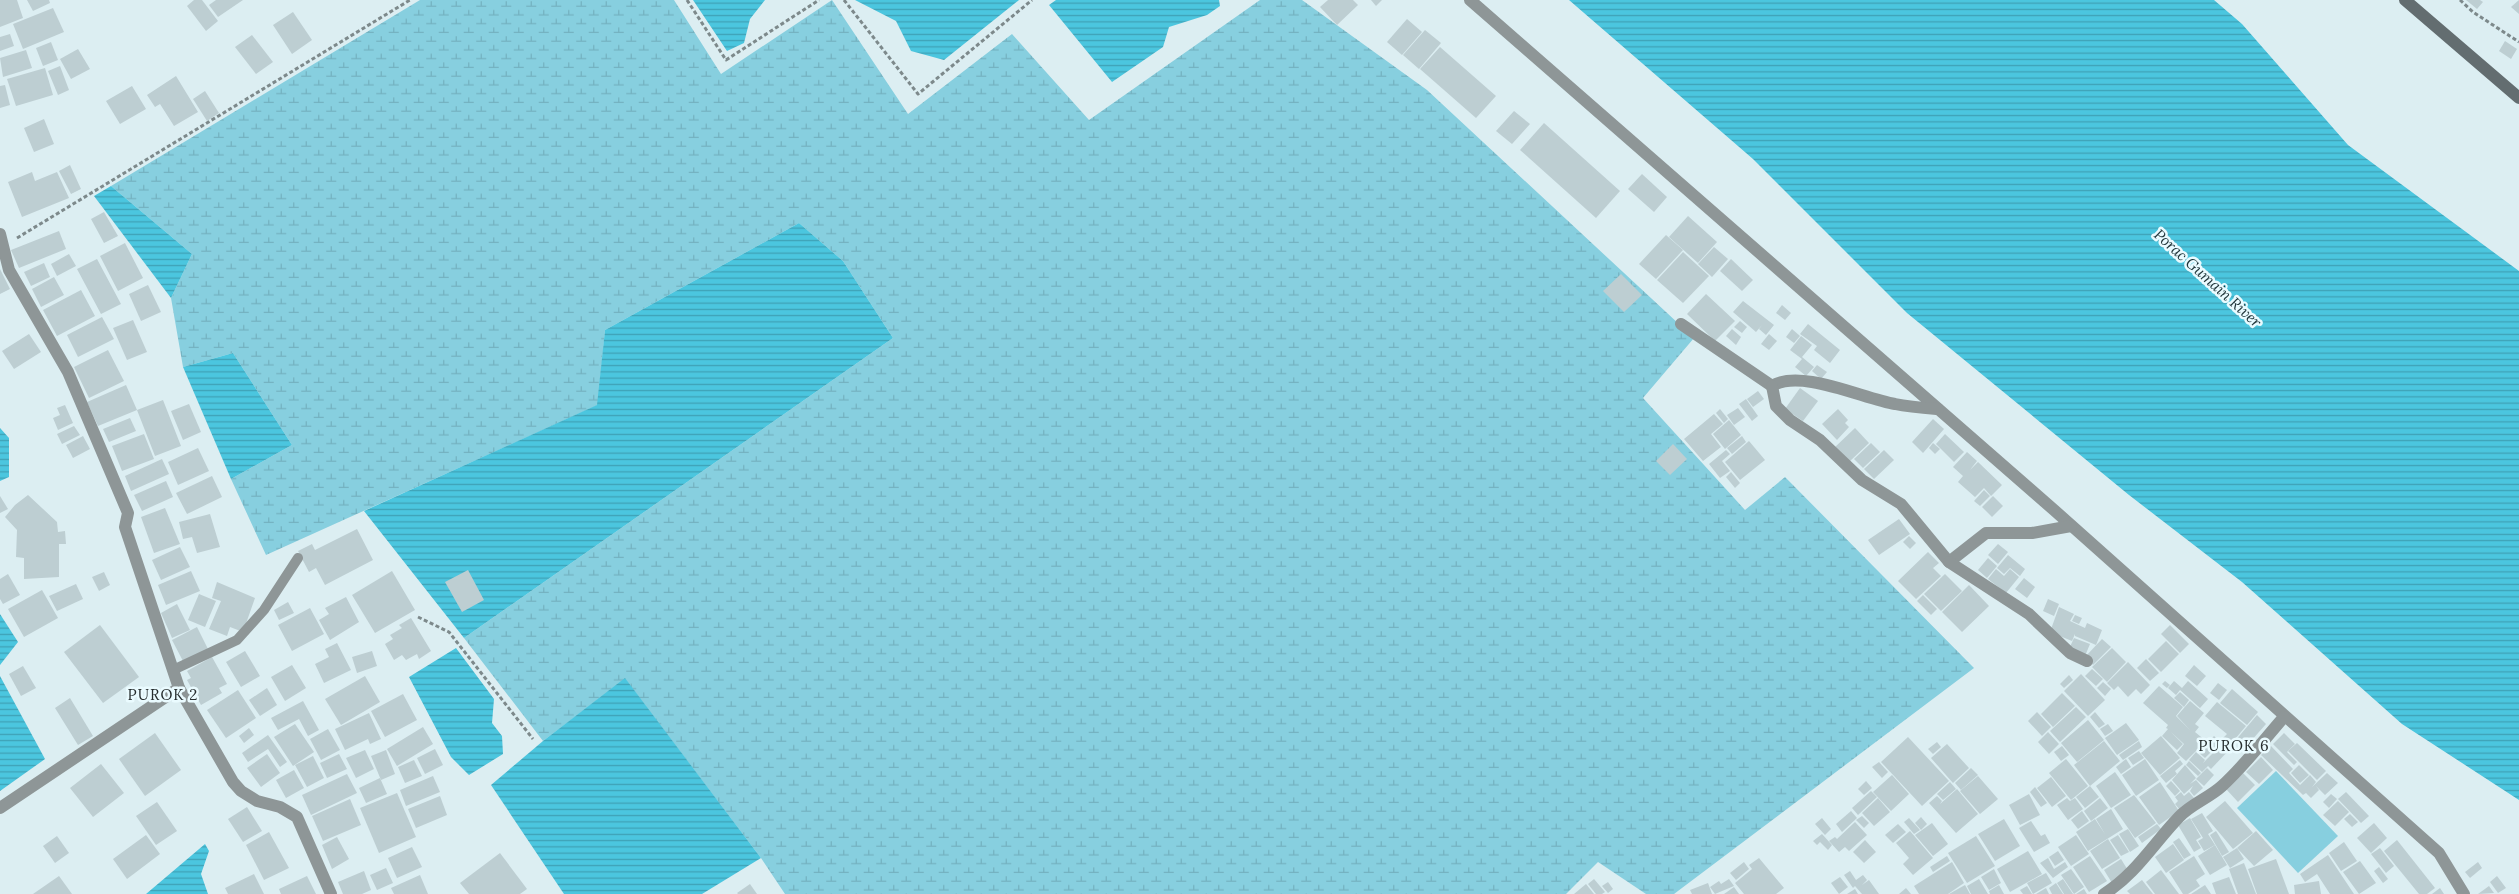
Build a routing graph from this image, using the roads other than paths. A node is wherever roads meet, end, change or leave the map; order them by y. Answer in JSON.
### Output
{"nodes":[{"id":1,"x":1470,"y":0,"type":"edge"},
{"id":2,"x":2405,"y":0,"type":"edge"},
{"id":3,"x":2519,"y":98,"type":"edge"},
{"id":4,"x":2,"y":240,"type":"edge"},
{"id":5,"x":1681,"y":324,"type":"dead end"},
{"id":6,"x":1772,"y":386,"type":"junction"},
{"id":7,"x":1938,"y":409,"type":"junction"},
{"id":8,"x":2071,"y":526,"type":"junction"},
{"id":9,"x":298,"y":558,"type":"dead end"},
{"id":10,"x":1949,"y":562,"type":"junction"},
{"id":11,"x":2087,"y":661,"type":"dead end"},
{"id":12,"x":173,"y":670,"type":"junction"},
{"id":13,"x":179,"y":688,"type":"junction"},
{"id":14,"x":2284,"y":717,"type":"junction"},
{"id":15,"x":0,"y":808,"type":"edge"},
{"id":16,"x":331,"y":894,"type":"edge"},
{"id":17,"x":2104,"y":894,"type":"edge"},
{"id":18,"x":2464,"y":894,"type":"edge"}],
"edges":[{"from":1,"to":7,"type":"street"},
{"from":2,"to":3,"type":"street"},
{"from":4,"to":12,"type":"street"},
{"from":5,"to":6,"type":"street"},
{"from":6,"to":7,"type":"street"},
{"from":6,"to":10,"type":"street"},
{"from":7,"to":8,"type":"street"},
{"from":8,"to":10,"type":"street"},
{"from":8,"to":14,"type":"street"},
{"from":9,"to":12,"type":"lane"},
{"from":10,"to":11,"type":"street"},
{"from":12,"to":13,"type":"street"},
{"from":13,"to":15,"type":"street"},
{"from":13,"to":16,"type":"street"},
{"from":14,"to":17,"type":"street"},
{"from":14,"to":18,"type":"street"}]}
